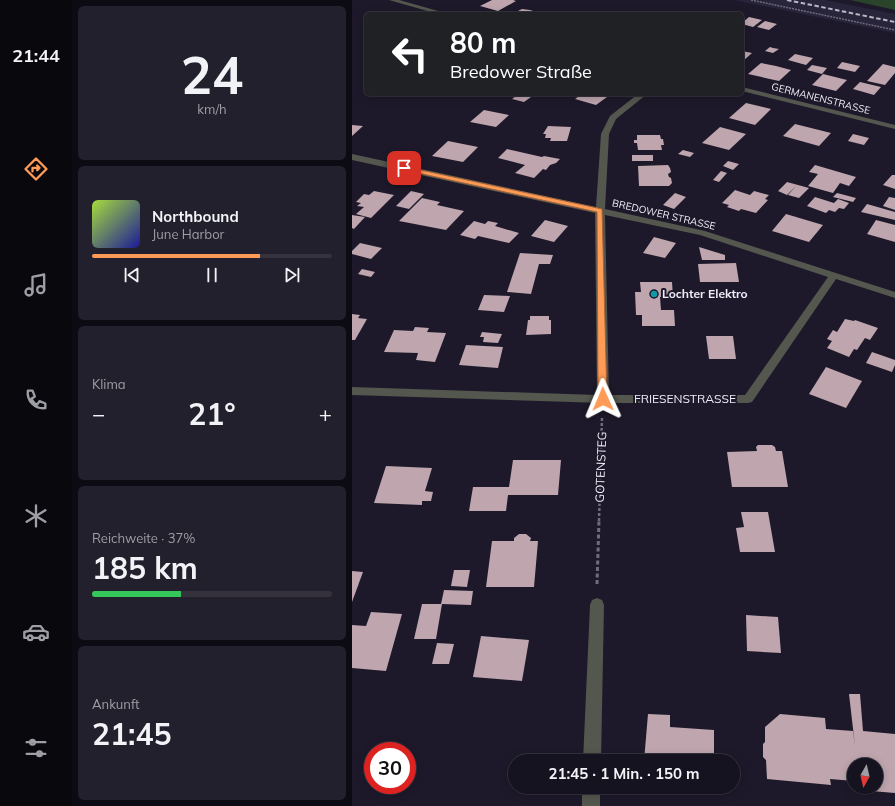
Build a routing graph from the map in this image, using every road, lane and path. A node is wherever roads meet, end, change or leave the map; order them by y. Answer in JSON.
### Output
{"nodes":[{"id":1,"x":392,"y":0,"type":"edge"},
{"id":2,"x":751,"y":0,"type":"edge"},
{"id":3,"x":438,"y":12,"type":"edge"},
{"id":4,"x":895,"y":30,"type":"edge"},
{"id":5,"x":744,"y":89,"type":"edge"},
{"id":6,"x":640,"y":96,"type":"edge"},
{"id":7,"x":895,"y":126,"type":"edge"},
{"id":8,"x":352,"y":158,"type":"edge"},
{"id":9,"x":600,"y":210,"type":"junction"},
{"id":10,"x":834,"y":275,"type":"junction"},
{"id":11,"x":895,"y":295,"type":"edge"},
{"id":12,"x":352,"y":391,"type":"edge"},
{"id":13,"x":603,"y":399,"type":"junction"},
{"id":14,"x":596,"y":605,"type":"joint"},
{"id":15,"x":592,"y":754,"type":"edge"},
{"id":16,"x":591,"y":794,"type":"edge"},
{"id":17,"x":591,"y":806,"type":"edge"}],
"edges":[{"from":1,"to":3,"type":"street"},
{"from":2,"to":4,"type":"path"},
{"from":5,"to":7,"type":"street","name":"GERMANENSTRASSE"},
{"from":6,"to":9,"type":"street"},
{"from":8,"to":9,"type":"street","name":"BREDOWER STRASSE"},
{"from":9,"to":10,"type":"street","name":"BREDOWER STRASSE"},
{"from":9,"to":13,"type":"street"},
{"from":10,"to":11,"type":"street","name":"BREDOWER STRASSE"},
{"from":10,"to":13,"type":"street","name":"FRIESENSTRASSE"},
{"from":12,"to":13,"type":"street","name":"FRIESENSTRASSE"},
{"from":13,"to":14,"type":"path","name":"GOTENSTEG"},
{"from":14,"to":15,"type":"street"},
{"from":16,"to":17,"type":"street"}]}
